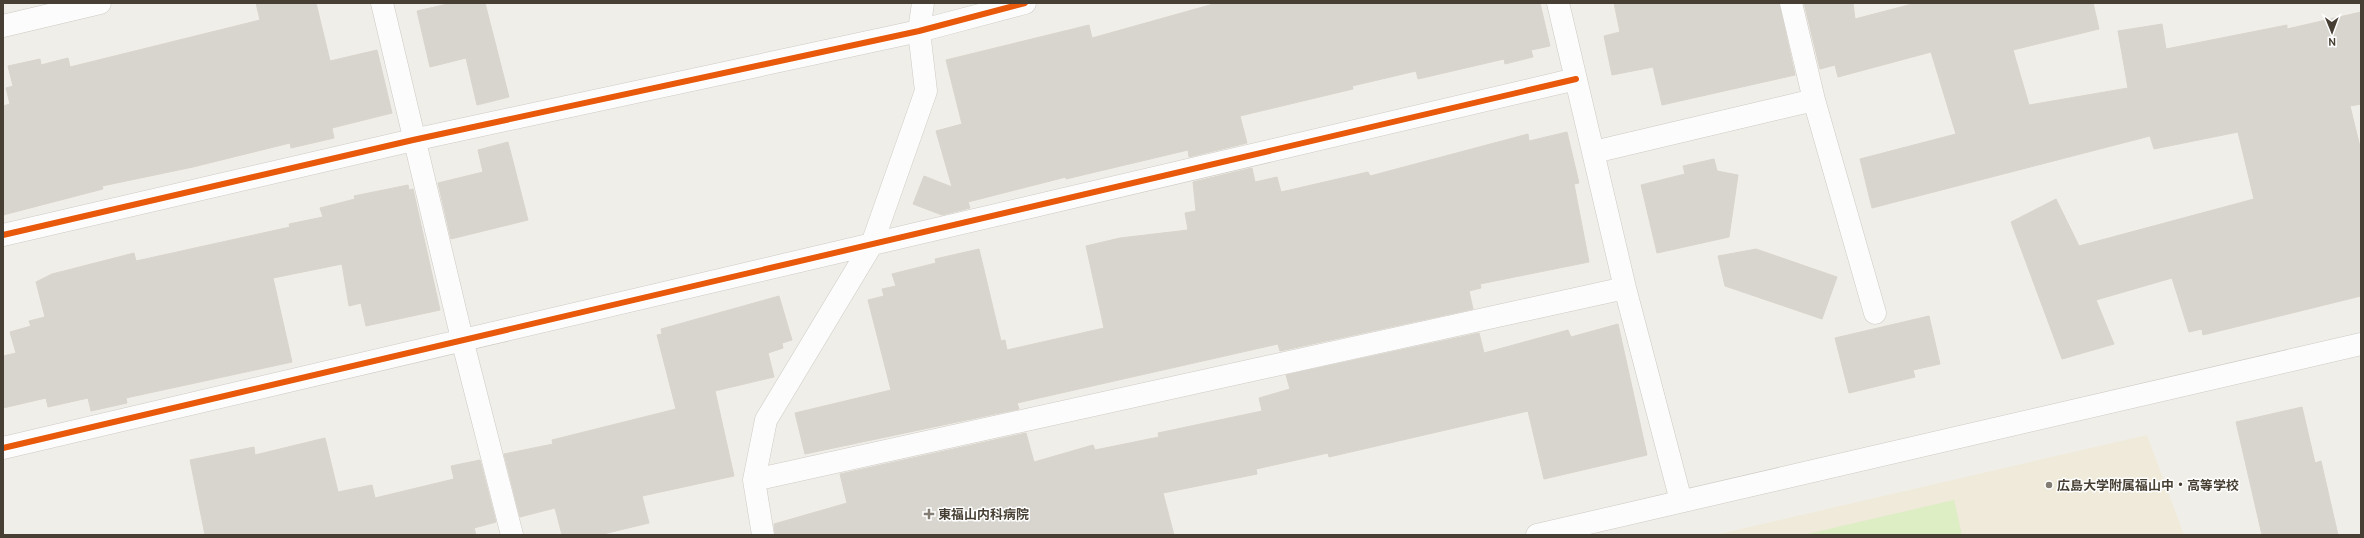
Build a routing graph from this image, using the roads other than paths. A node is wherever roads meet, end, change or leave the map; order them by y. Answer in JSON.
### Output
{"nodes":[{"id":1,"x":100,"y":3,"type":"edge"},
{"id":2,"x":382,"y":3,"type":"edge"},
{"id":3,"x":923,"y":3,"type":"edge"},
{"id":4,"x":1025,"y":3,"type":"edge"},
{"id":5,"x":1558,"y":3,"type":"edge"},
{"id":6,"x":1791,"y":3,"type":"edge"},
{"id":7,"x":3,"y":26,"type":"edge"},
{"id":8,"x":918,"y":31,"type":"junction"},
{"id":9,"x":1576,"y":79,"type":"junction"},
{"id":10,"x":1814,"y":100,"type":"junction"},
{"id":11,"x":413,"y":140,"type":"junction"},
{"id":12,"x":1594,"y":152,"type":"junction"},
{"id":13,"x":3,"y":235,"type":"edge"},
{"id":14,"x":872,"y":244,"type":"junction"},
{"id":15,"x":1625,"y":288,"type":"junction"},
{"id":16,"x":1875,"y":314,"type":"dead end"},
{"id":17,"x":462,"y":339,"type":"junction"},
{"id":18,"x":2361,"y":344,"type":"edge"},
{"id":19,"x":3,"y":448,"type":"edge"},
{"id":20,"x":754,"y":480,"type":"junction"},
{"id":21,"x":1681,"y":501,"type":"junction"},
{"id":22,"x":512,"y":535,"type":"edge"},
{"id":23,"x":763,"y":535,"type":"edge"},
{"id":24,"x":1537,"y":535,"type":"edge"}],
"edges":[{"from":1,"to":7,"type":"street"},
{"from":2,"to":11,"type":"street"},
{"from":3,"to":8,"type":"street"},
{"from":4,"to":8,"type":"street"},
{"from":5,"to":9,"type":"street"},
{"from":6,"to":10,"type":"street"},
{"from":8,"to":11,"type":"street"},
{"from":8,"to":14,"type":"street"},
{"from":9,"to":12,"type":"street"},
{"from":9,"to":14,"type":"street"},
{"from":10,"to":12,"type":"street"},
{"from":10,"to":16,"type":"street"},
{"from":11,"to":13,"type":"street"},
{"from":11,"to":17,"type":"street"},
{"from":12,"to":15,"type":"street"},
{"from":14,"to":17,"type":"street"},
{"from":14,"to":20,"type":"street"},
{"from":15,"to":20,"type":"street"},
{"from":15,"to":21,"type":"street"},
{"from":17,"to":19,"type":"street"},
{"from":17,"to":22,"type":"street"},
{"from":18,"to":21,"type":"street"},
{"from":20,"to":23,"type":"street"},
{"from":21,"to":24,"type":"street"}]}
